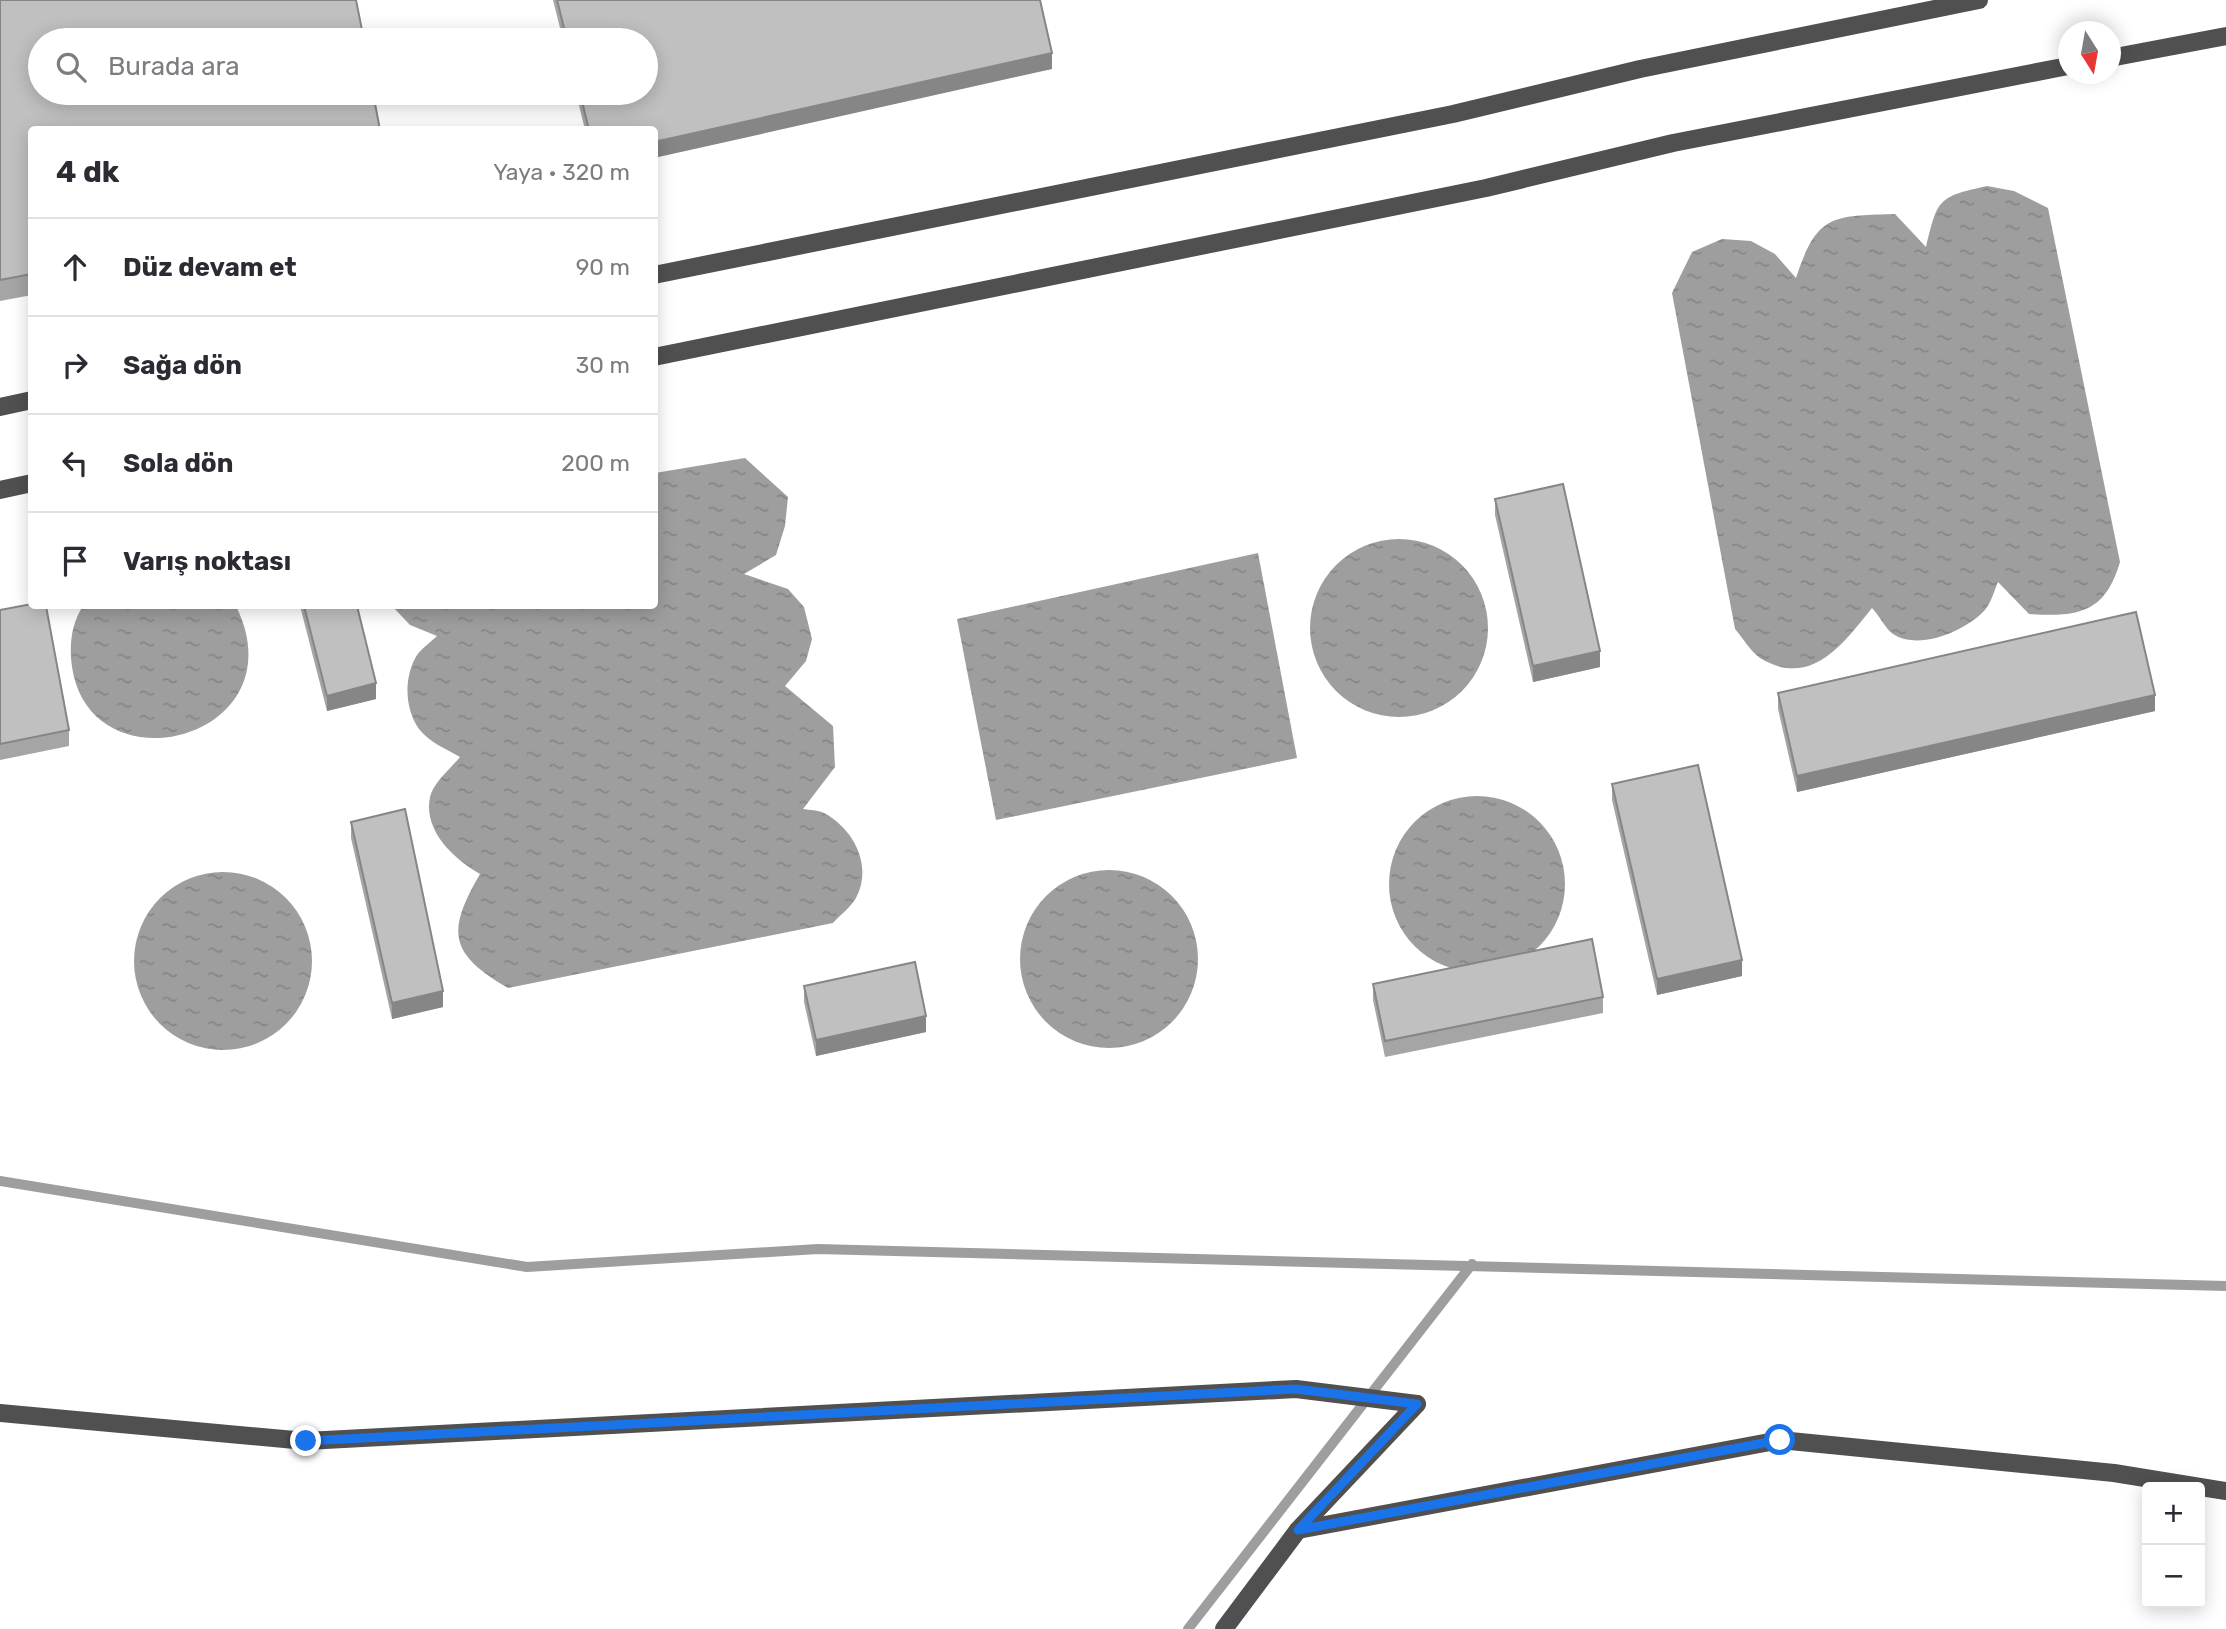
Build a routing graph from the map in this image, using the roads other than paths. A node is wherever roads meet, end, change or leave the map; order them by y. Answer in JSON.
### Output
{"nodes":[{"id":1,"x":1979,"y":0,"type":"edge"},
{"id":2,"x":2226,"y":36,"type":"edge"},
{"id":3,"x":2121,"y":56,"type":"edge"},
{"id":4,"x":2058,"y":68,"type":"edge"},
{"id":5,"x":658,"y":274,"type":"edge"},
{"id":6,"x":658,"y":356,"type":"edge"},
{"id":7,"x":28,"y":401,"type":"edge"},
{"id":8,"x":0,"y":407,"type":"edge"},
{"id":9,"x":28,"y":484,"type":"edge"},
{"id":10,"x":0,"y":490,"type":"edge"},
{"id":11,"x":0,"y":1413,"type":"edge"},
{"id":12,"x":2226,"y":1491,"type":"edge"},
{"id":13,"x":1298,"y":1530,"type":"junction"},
{"id":14,"x":1224,"y":1629,"type":"edge"}],
"edges":[{"from":1,"to":5,"type":"street"},
{"from":2,"to":3,"type":"street"},
{"from":4,"to":6,"type":"street"},
{"from":7,"to":8,"type":"street"},
{"from":9,"to":10,"type":"street"},
{"from":11,"to":13,"type":"street"},
{"from":12,"to":13,"type":"street"},
{"from":13,"to":14,"type":"street"}]}
